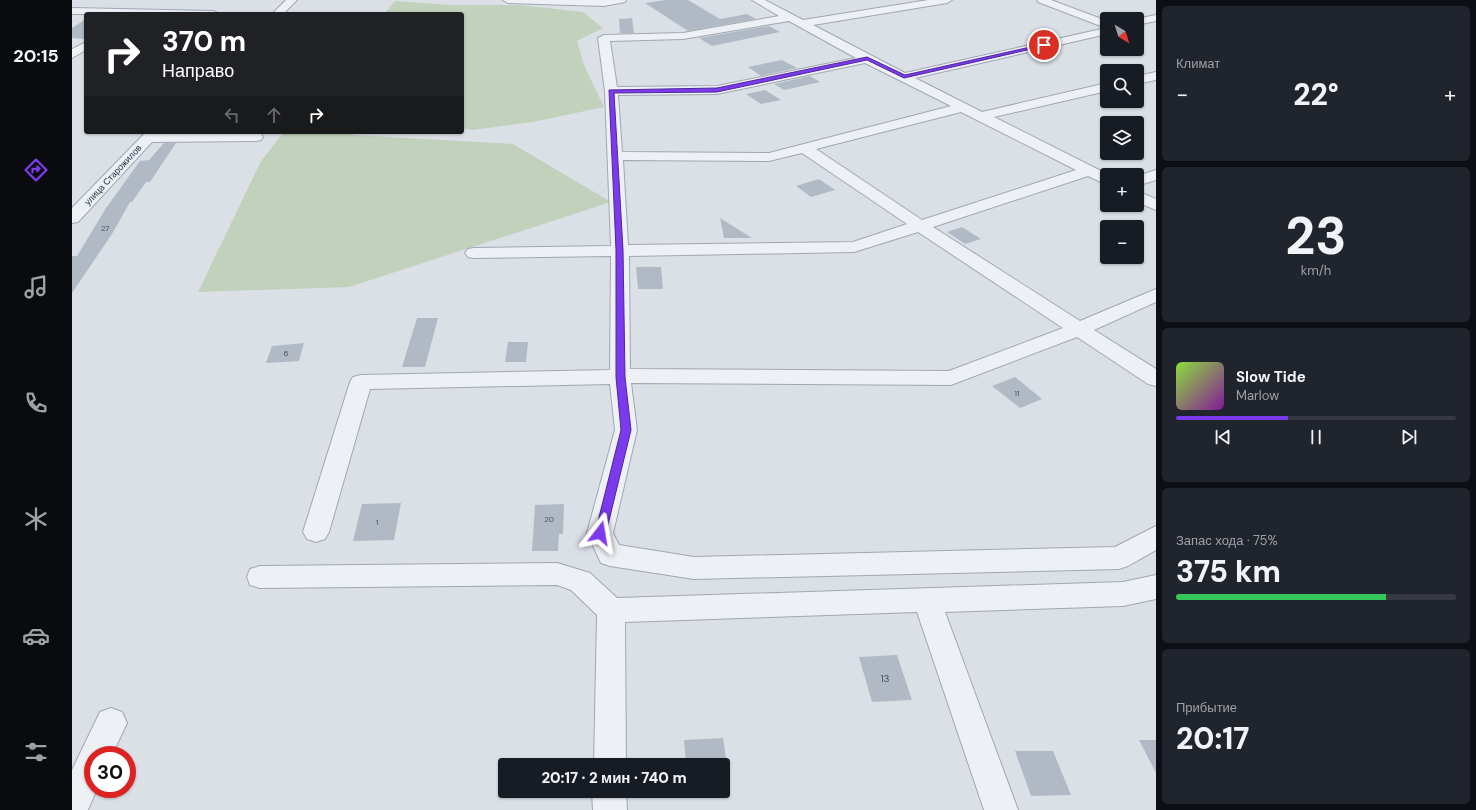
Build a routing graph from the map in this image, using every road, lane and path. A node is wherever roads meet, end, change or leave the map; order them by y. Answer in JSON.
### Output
{"nodes":[{"id":1,"x":156,"y":0,"type":"edge"},
{"id":2,"x":292,"y":0,"type":"edge"},
{"id":3,"x":508,"y":0,"type":"edge"},
{"id":4,"x":621,"y":0,"type":"edge"},
{"id":5,"x":757,"y":0,"type":"edge"},
{"id":6,"x":947,"y":0,"type":"edge"},
{"id":7,"x":1042,"y":0,"type":"edge"},
{"id":8,"x":72,"y":11,"type":"edge"},
{"id":9,"x":104,"y":12,"type":"edge"},
{"id":10,"x":138,"y":12,"type":"edge"},
{"id":11,"x":279,"y":12,"type":"edge"},
{"id":12,"x":789,"y":18,"type":"junction"},
{"id":13,"x":1156,"y":18,"type":"edge"},
{"id":14,"x":1144,"y":21,"type":"edge"},
{"id":15,"x":1100,"y":22,"type":"edge"},
{"id":16,"x":802,"y":24,"type":"junction"},
{"id":17,"x":1100,"y":33,"type":"edge"},
{"id":18,"x":84,"y":46,"type":"edge"},
{"id":19,"x":72,"y":54,"type":"edge"},
{"id":20,"x":867,"y":59,"type":"junction"},
{"id":21,"x":1156,"y":76,"type":"edge"},
{"id":22,"x":904,"y":77,"type":"junction"},
{"id":23,"x":1144,"y":79,"type":"edge"},
{"id":24,"x":1100,"y":89,"type":"edge"},
{"id":25,"x":611,"y":91,"type":"junction"},
{"id":26,"x":964,"y":107,"type":"junction"},
{"id":27,"x":982,"y":116,"type":"junction"},
{"id":28,"x":151,"y":135,"type":"edge"},
{"id":29,"x":256,"y":137,"type":"dead end"},
{"id":30,"x":804,"y":148,"type":"junction"},
{"id":31,"x":616,"y":156,"type":"junction"},
{"id":32,"x":1089,"y":171,"type":"junction"},
{"id":33,"x":1100,"y":176,"type":"edge"},
{"id":34,"x":1156,"y":176,"type":"edge"},
{"id":35,"x":1144,"y":179,"type":"edge"},
{"id":36,"x":1144,"y":199,"type":"edge"},
{"id":37,"x":1156,"y":205,"type":"edge"},
{"id":38,"x":72,"y":218,"type":"edge"},
{"id":39,"x":920,"y":226,"type":"junction"},
{"id":40,"x":620,"y":250,"type":"junction"},
{"id":41,"x":474,"y":253,"type":"dead end"},
{"id":42,"x":1156,"y":295,"type":"edge"},
{"id":43,"x":1079,"y":329,"type":"junction"},
{"id":44,"x":620,"y":377,"type":"junction"},
{"id":45,"x":1156,"y":378,"type":"edge"},
{"id":46,"x":316,"y":532,"type":"dead end"},
{"id":47,"x":1156,"y":537,"type":"edge"},
{"id":48,"x":260,"y":578,"type":"dead end"},
{"id":49,"x":1156,"y":587,"type":"edge"},
{"id":50,"x":927,"y":600,"type":"junction"},
{"id":51,"x":611,"y":610,"type":"junction"},
{"id":52,"x":111,"y":723,"type":"dead end"},
{"id":53,"x":100,"y":746,"type":"edge"},
{"id":54,"x":610,"y":758,"type":"edge"},
{"id":55,"x":84,"y":781,"type":"edge"},
{"id":56,"x":610,"y":798,"type":"edge"},
{"id":57,"x":72,"y":807,"type":"edge"},
{"id":58,"x":610,"y":810,"type":"edge"},
{"id":59,"x":1001,"y":810,"type":"edge"}],
"edges":[{"from":1,"to":10,"type":"street"},
{"from":2,"to":11,"type":"street"},
{"from":3,"to":4,"type":"street"},
{"from":5,"to":12,"type":"street"},
{"from":6,"to":16,"type":"street"},
{"from":7,"to":15,"type":"street"},
{"from":8,"to":9,"type":"street"},
{"from":12,"to":16,"type":"street"},
{"from":12,"to":25,"type":"street"},
{"from":13,"to":14,"type":"street"},
{"from":16,"to":20,"type":"street"},
{"from":17,"to":22,"type":"street"},
{"from":18,"to":19,"type":"street"},
{"from":20,"to":22,"type":"street"},
{"from":20,"to":25,"type":"street"},
{"from":21,"to":23,"type":"street"},
{"from":22,"to":26,"type":"street"},
{"from":24,"to":27,"type":"street"},
{"from":25,"to":31,"type":"street"},
{"from":26,"to":27,"type":"street"},
{"from":26,"to":30,"type":"street"},
{"from":27,"to":32,"type":"street"},
{"from":28,"to":29,"type":"street"},
{"from":28,"to":38,"type":"street","name":"улица Старожилов"},
{"from":30,"to":31,"type":"street"},
{"from":30,"to":39,"type":"street"},
{"from":31,"to":40,"type":"street"},
{"from":32,"to":33,"type":"street"},
{"from":32,"to":39,"type":"street"},
{"from":34,"to":35,"type":"street"},
{"from":36,"to":37,"type":"street"},
{"from":39,"to":40,"type":"street"},
{"from":39,"to":43,"type":"street"},
{"from":40,"to":41,"type":"street"},
{"from":40,"to":44,"type":"street"},
{"from":42,"to":43,"type":"street"},
{"from":43,"to":44,"type":"street"},
{"from":43,"to":45,"type":"street"},
{"from":44,"to":46,"type":"street"},
{"from":44,"to":47,"type":"street"},
{"from":48,"to":51,"type":"street"},
{"from":49,"to":50,"type":"street"},
{"from":50,"to":51,"type":"street"},
{"from":50,"to":59,"type":"street"},
{"from":51,"to":54,"type":"street"},
{"from":52,"to":53,"type":"street"},
{"from":55,"to":57,"type":"street"},
{"from":56,"to":58,"type":"street"}]}
